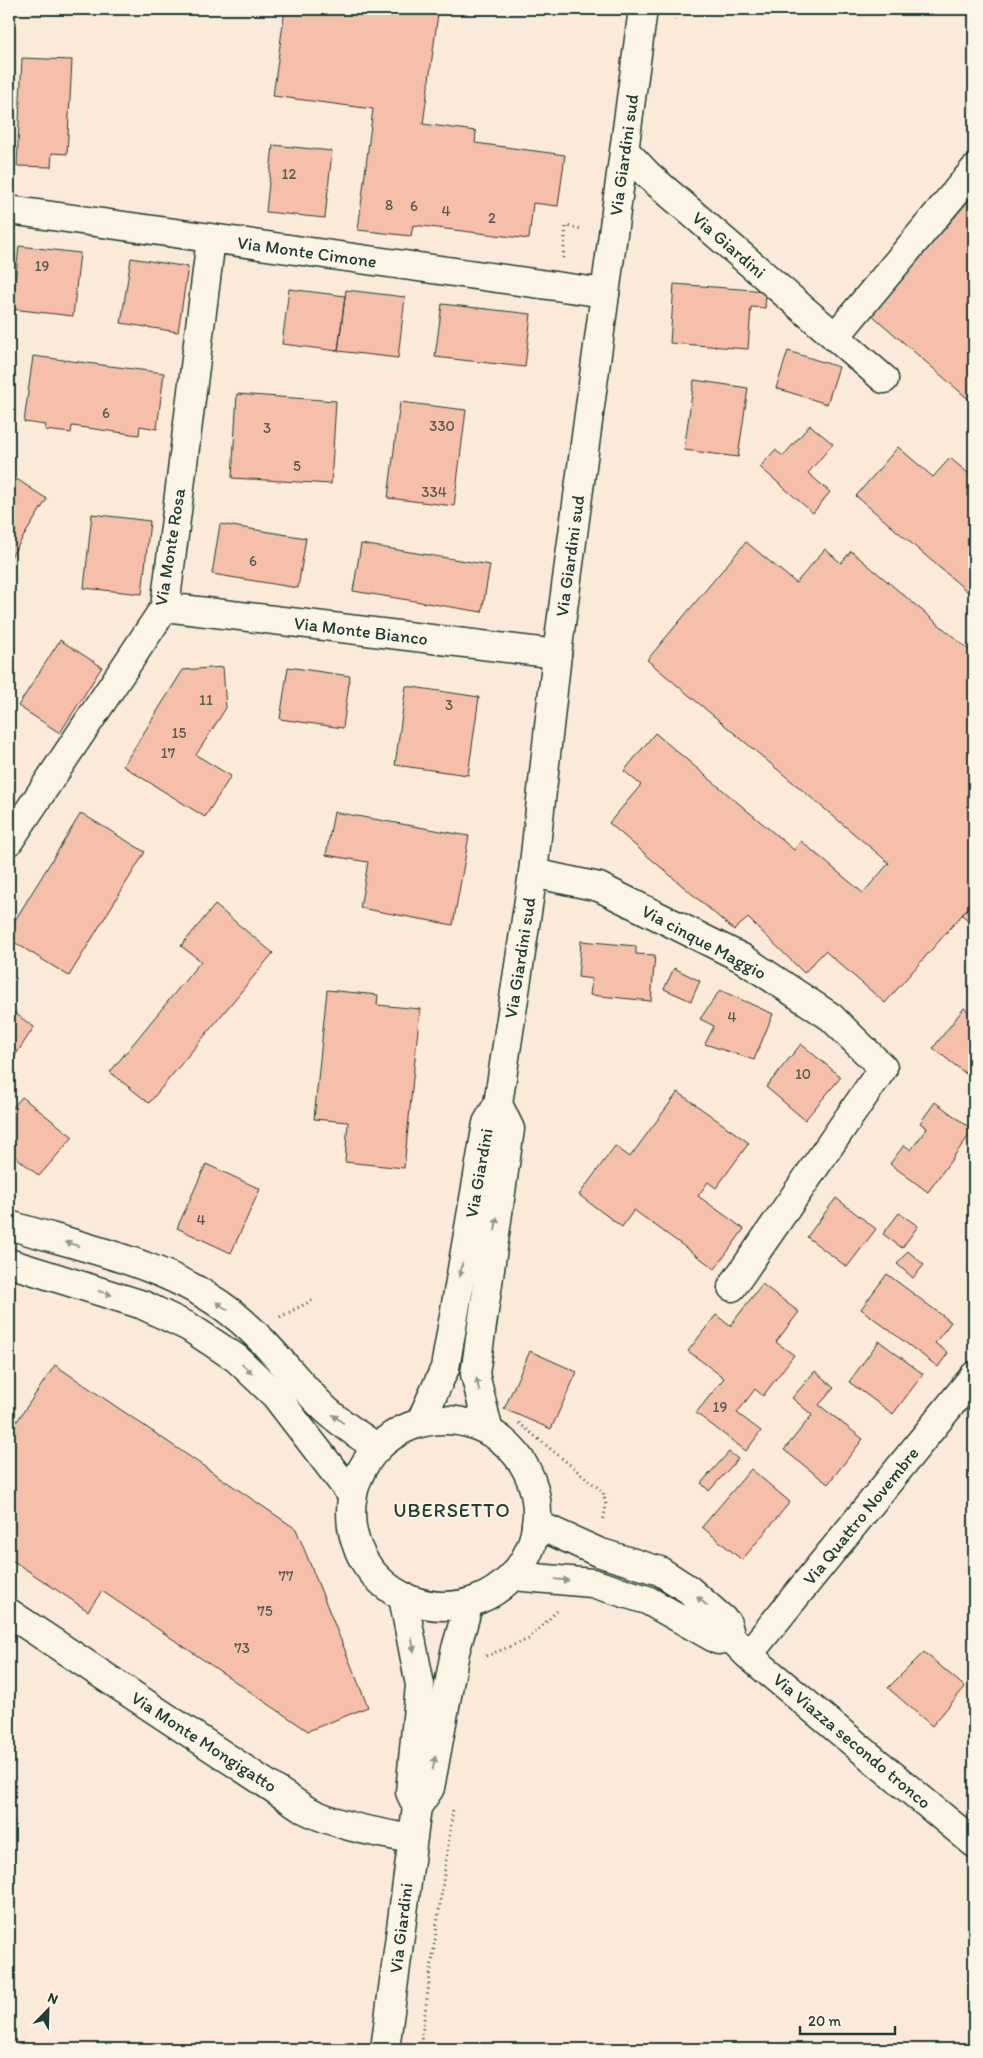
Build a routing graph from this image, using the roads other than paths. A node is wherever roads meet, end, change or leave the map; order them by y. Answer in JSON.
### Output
{"nodes":[{"id":1,"x":643,"y":9,"type":"edge"},
{"id":2,"x":624,"y":151,"type":"junction"},
{"id":3,"x":974,"y":170,"type":"edge"},
{"id":4,"x":9,"y":210,"type":"edge"},
{"id":5,"x":211,"y":239,"type":"junction"},
{"id":6,"x":605,"y":292,"type":"junction"},
{"id":7,"x":835,"y":336,"type":"junction"},
{"id":8,"x":884,"y":379,"type":"dead end"},
{"id":9,"x":165,"y":607,"type":"junction"},
{"id":10,"x":557,"y":654,"type":"junction"},
{"id":11,"x":9,"y":841,"type":"edge"},
{"id":12,"x":534,"y":873,"type":"junction"},
{"id":13,"x":498,"y":1104,"type":"junction"},
{"id":14,"x":9,"y":1225,"type":"edge"},
{"id":15,"x":9,"y":1263,"type":"edge"},
{"id":16,"x":732,"y":1287,"type":"dead end"},
{"id":17,"x":974,"y":1376,"type":"edge"},
{"id":18,"x":420,"y":1423,"type":"junction"},
{"id":19,"x":489,"y":1432,"type":"junction"},
{"id":20,"x":377,"y":1448,"type":"junction"},
{"id":21,"x":352,"y":1495,"type":"junction"},
{"id":22,"x":536,"y":1524,"type":"junction"},
{"id":23,"x":513,"y":1576,"type":"junction"},
{"id":24,"x":403,"y":1597,"type":"junction"},
{"id":25,"x":470,"y":1603,"type":"junction"},
{"id":26,"x":9,"y":1613,"type":"edge"},
{"id":27,"x":739,"y":1646,"type":"junction"},
{"id":28,"x":416,"y":1807,"type":"junction"},
{"id":29,"x":412,"y":1839,"type":"junction"},
{"id":30,"x":974,"y":1843,"type":"edge"},
{"id":31,"x":385,"y":2049,"type":"edge"}],
"edges":[{"from":1,"to":2,"type":"street","name":"Via Giardini sud"},
{"from":2,"to":6,"type":"street","name":"Via Giardini sud"},
{"from":2,"to":7,"type":"street","name":"Via Giardini"},
{"from":3,"to":7,"type":"street"},
{"from":4,"to":5,"type":"street","name":"Via Monte Cimone"},
{"from":5,"to":6,"type":"street","name":"Via Monte Cimone"},
{"from":5,"to":9,"type":"street","name":"Via Monte Rosa"},
{"from":6,"to":10,"type":"street","name":"Via Giardini sud"},
{"from":7,"to":8,"type":"street","name":"Via Giardini"},
{"from":9,"to":10,"type":"street","name":"Via Monte Bianco"},
{"from":9,"to":11,"type":"street","name":"Via Monte Rosa"},
{"from":10,"to":12,"type":"street","name":"Via Giardini sud"},
{"from":12,"to":13,"type":"street","name":"Via Giardini sud"},
{"from":12,"to":16,"type":"street","name":"Via cinque Maggio"},
{"from":13,"to":18,"type":"street","name":"Via Giardini","one_way":true},
{"from":19,"to":13,"type":"street","name":"Via Giardini","one_way":true},
{"from":20,"to":14,"type":"street","one_way":true},
{"from":15,"to":21,"type":"street","one_way":true},
{"from":17,"to":27,"type":"street","name":"Via Quattro Novembre"},
{"from":18,"to":19,"type":"street"},
{"from":18,"to":20,"type":"street"},
{"from":19,"to":22,"type":"street"},
{"from":20,"to":21,"type":"street"},
{"from":21,"to":24,"type":"street"},
{"from":22,"to":23,"type":"street"},
{"from":27,"to":22,"type":"street","name":"Via Viazza secondo tronco","one_way":true},
{"from":23,"to":25,"type":"street"},
{"from":23,"to":27,"type":"street","one_way":true},
{"from":24,"to":25,"type":"street"},
{"from":24,"to":28,"type":"street","name":"Via Giardini","one_way":true},
{"from":28,"to":25,"type":"street","name":"Via Giardini","one_way":true},
{"from":26,"to":29,"type":"street","name":"Via Monte Mongigatto"},
{"from":27,"to":30,"type":"street","name":"Via Viazza secondo tronco"},
{"from":28,"to":29,"type":"street","name":"Via Giardini"},
{"from":29,"to":31,"type":"street","name":"Via Giardini"}]}
